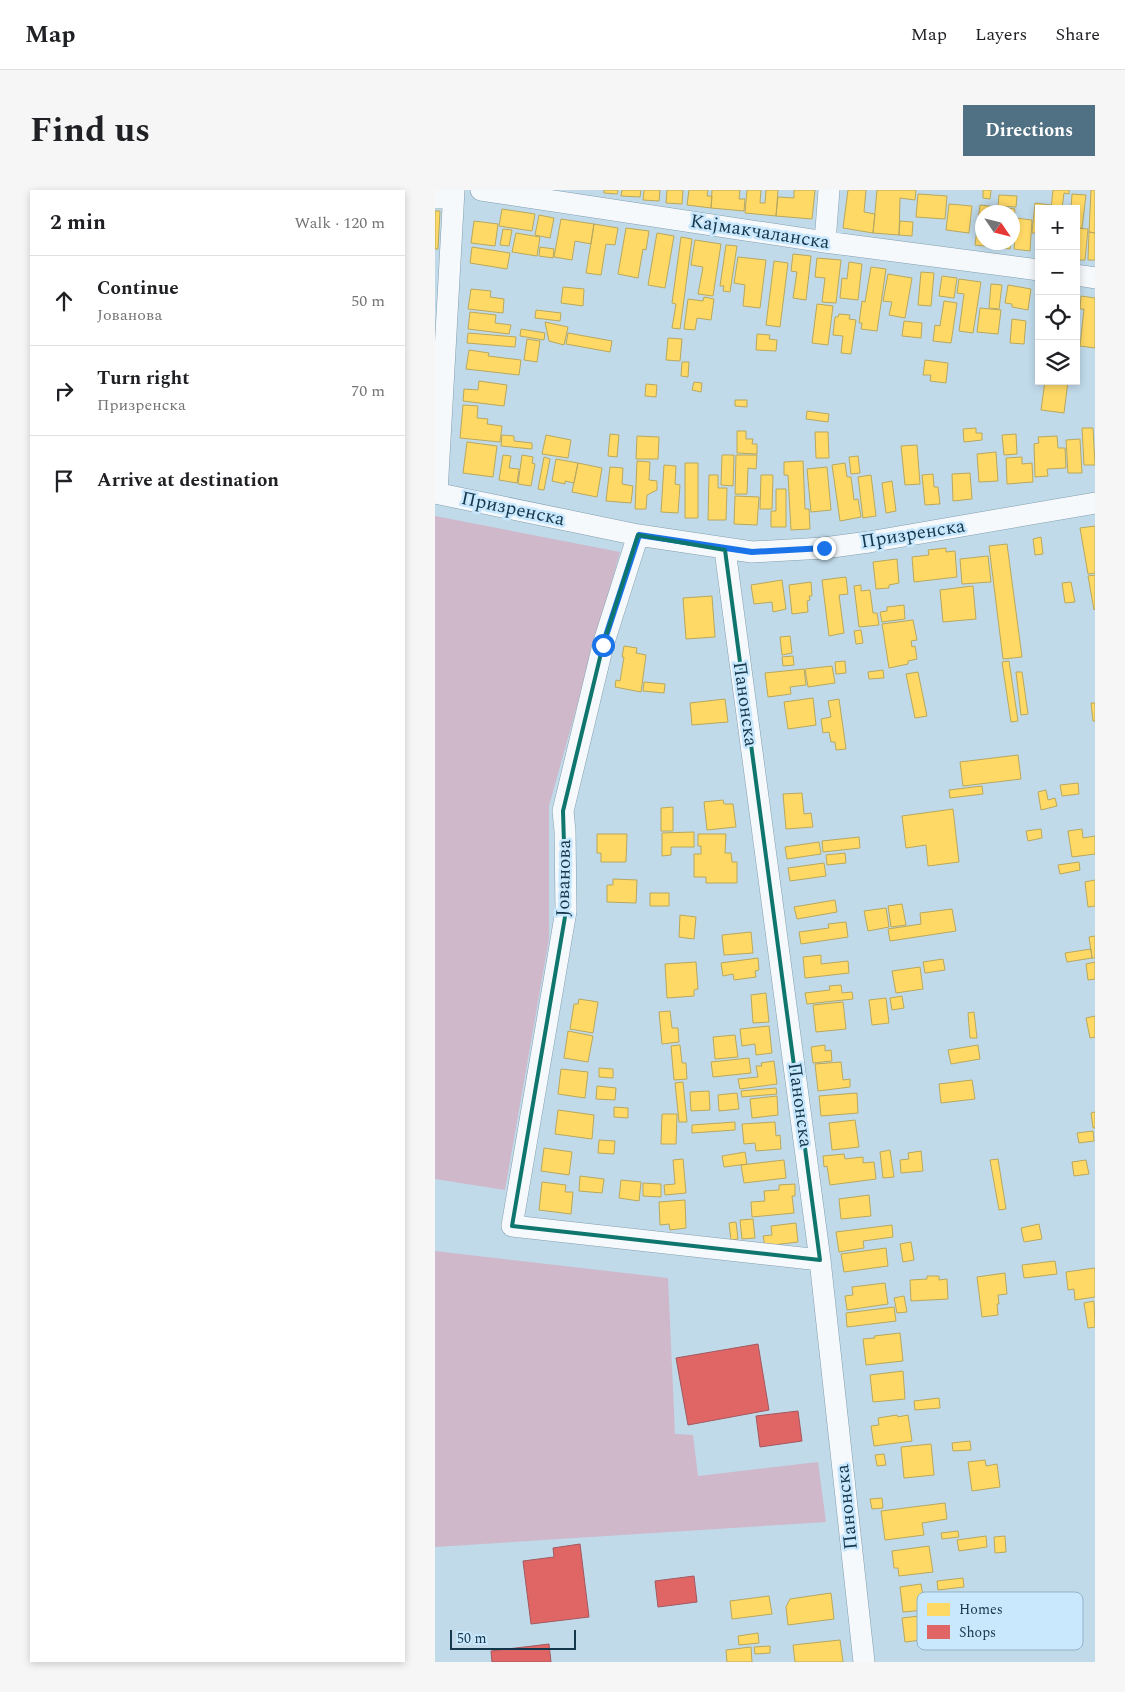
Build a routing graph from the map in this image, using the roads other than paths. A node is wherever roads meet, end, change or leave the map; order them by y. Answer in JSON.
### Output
{"nodes":[{"id":1,"x":481,"y":190,"type":"edge"},
{"id":2,"x":829,"y":190,"type":"edge"},
{"id":3,"x":448,"y":195,"type":"edge"},
{"id":4,"x":825,"y":242,"type":"junction"},
{"id":5,"x":1035,"y":269,"type":"edge"},
{"id":6,"x":1080,"y":276,"type":"edge"},
{"id":7,"x":1095,"y":278,"type":"edge"},
{"id":8,"x":436,"y":493,"type":"edge"},
{"id":9,"x":1095,"y":503,"type":"edge"},
{"id":10,"x":639,"y":535,"type":"junction"},
{"id":11,"x":725,"y":550,"type":"junction"},
{"id":12,"x":820,"y":1260,"type":"junction"},
{"id":13,"x":864,"y":1662,"type":"edge"}],
"edges":[{"from":1,"to":4,"type":"street","name":"Кајмакчаланска"},
{"from":2,"to":4,"type":"street"},
{"from":3,"to":8,"type":"street"},
{"from":4,"to":5,"type":"street","name":"Кајмакчаланска"},
{"from":6,"to":7,"type":"street"},
{"from":8,"to":10,"type":"street","name":"Призренска"},
{"from":9,"to":11,"type":"street","name":"Призренска"},
{"from":10,"to":11,"type":"street","name":"Призренска"},
{"from":10,"to":12,"type":"street","name":"Јованова"},
{"from":11,"to":12,"type":"street","name":"Панонска"},
{"from":12,"to":13,"type":"street","name":"Панонска"}]}
